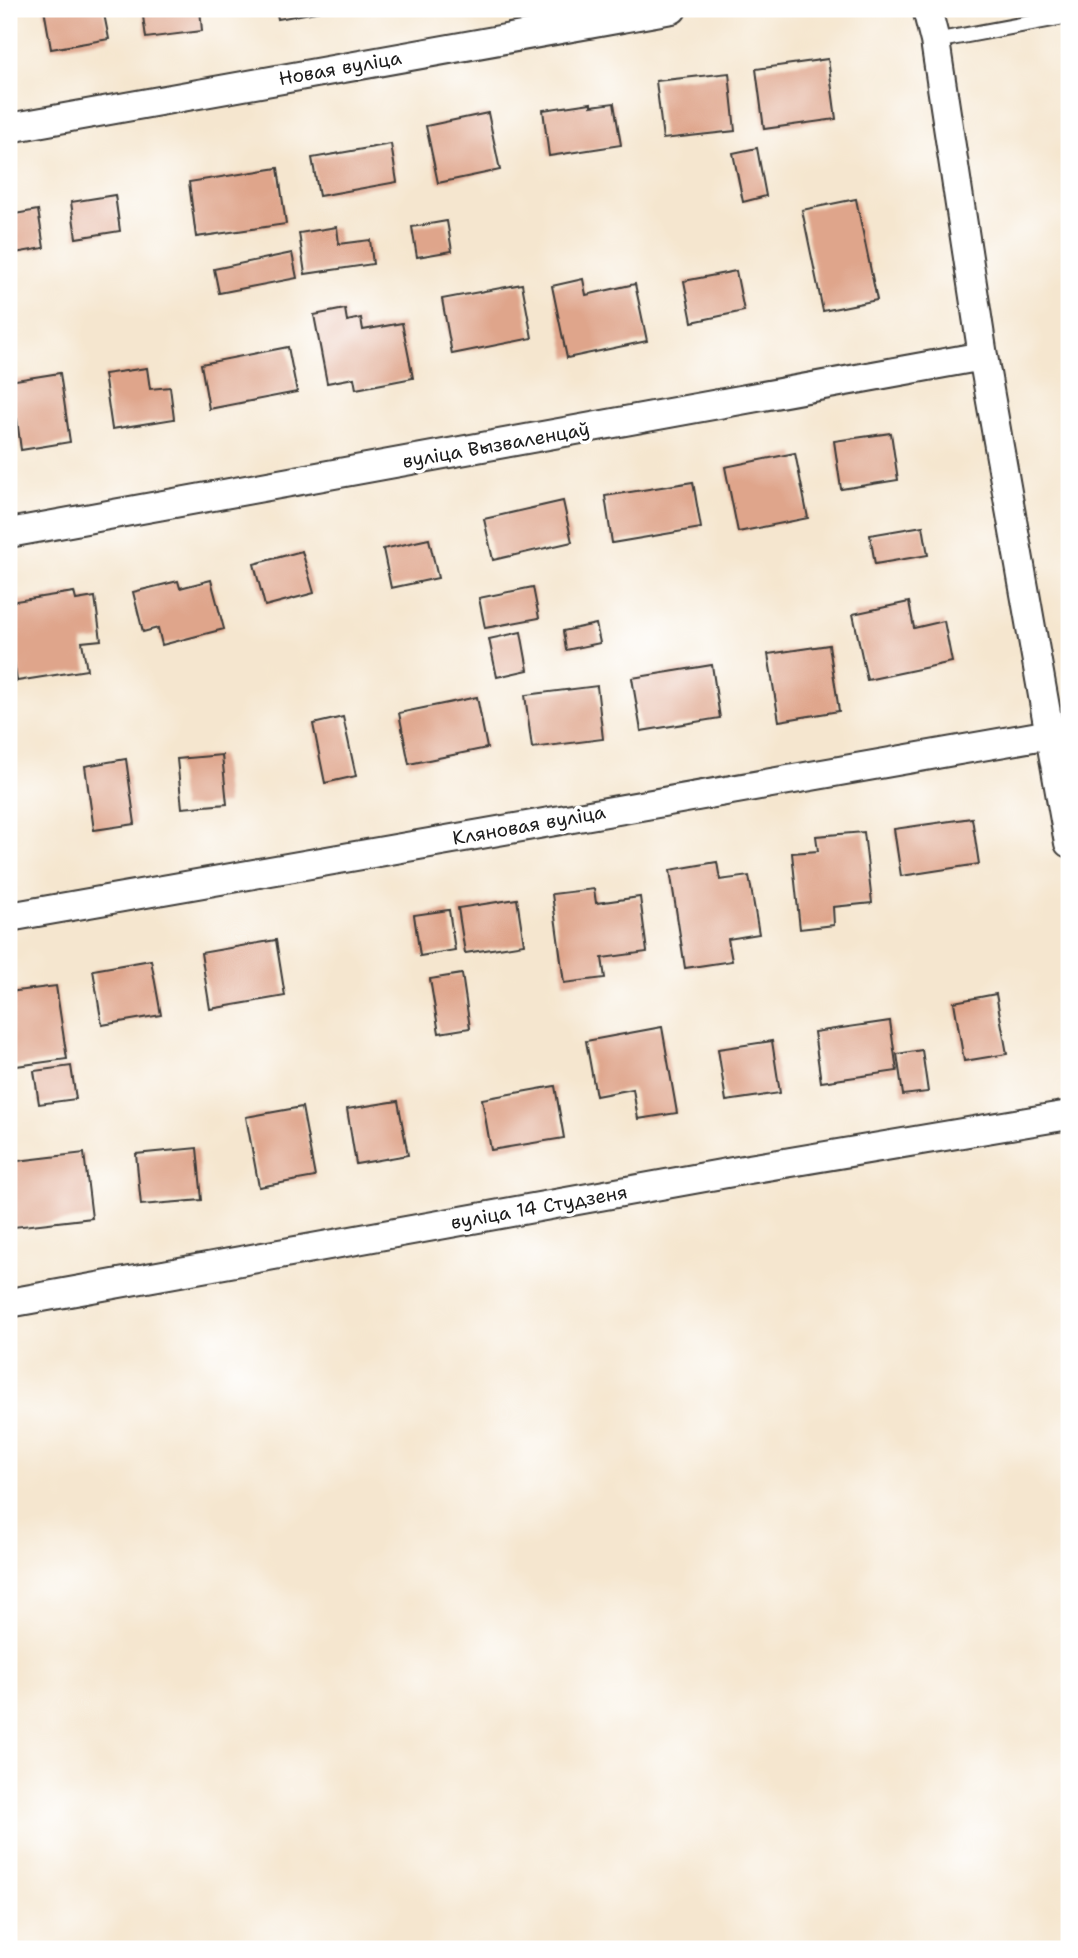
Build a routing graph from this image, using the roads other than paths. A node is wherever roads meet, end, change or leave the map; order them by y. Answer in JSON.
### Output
{"nodes":[{"id":1,"x":672,"y":9,"type":"edge"},
{"id":2,"x":928,"y":9,"type":"edge"},
{"id":3,"x":1069,"y":16,"type":"edge"},
{"id":4,"x":934,"y":40,"type":"junction"},
{"id":5,"x":9,"y":128,"type":"edge"},
{"id":6,"x":983,"y":356,"type":"junction"},
{"id":7,"x":9,"y":533,"type":"edge"},
{"id":8,"x":1050,"y":734,"type":"junction"},
{"id":9,"x":1069,"y":843,"type":"edge"},
{"id":10,"x":9,"y":917,"type":"edge"},
{"id":11,"x":1069,"y":1115,"type":"edge"},
{"id":12,"x":9,"y":1303,"type":"edge"}],
"edges":[{"from":1,"to":5,"type":"street","name":"Новая вуліца"},
{"from":2,"to":4,"type":"street"},
{"from":3,"to":4,"type":"lane"},
{"from":4,"to":6,"type":"street"},
{"from":6,"to":7,"type":"street","name":"вуліца Вызваленцаў"},
{"from":6,"to":8,"type":"street"},
{"from":8,"to":9,"type":"street"},
{"from":8,"to":10,"type":"street","name":"Кляновая вуліца"},
{"from":11,"to":12,"type":"street","name":"вуліца 14 Студзеня"}]}
